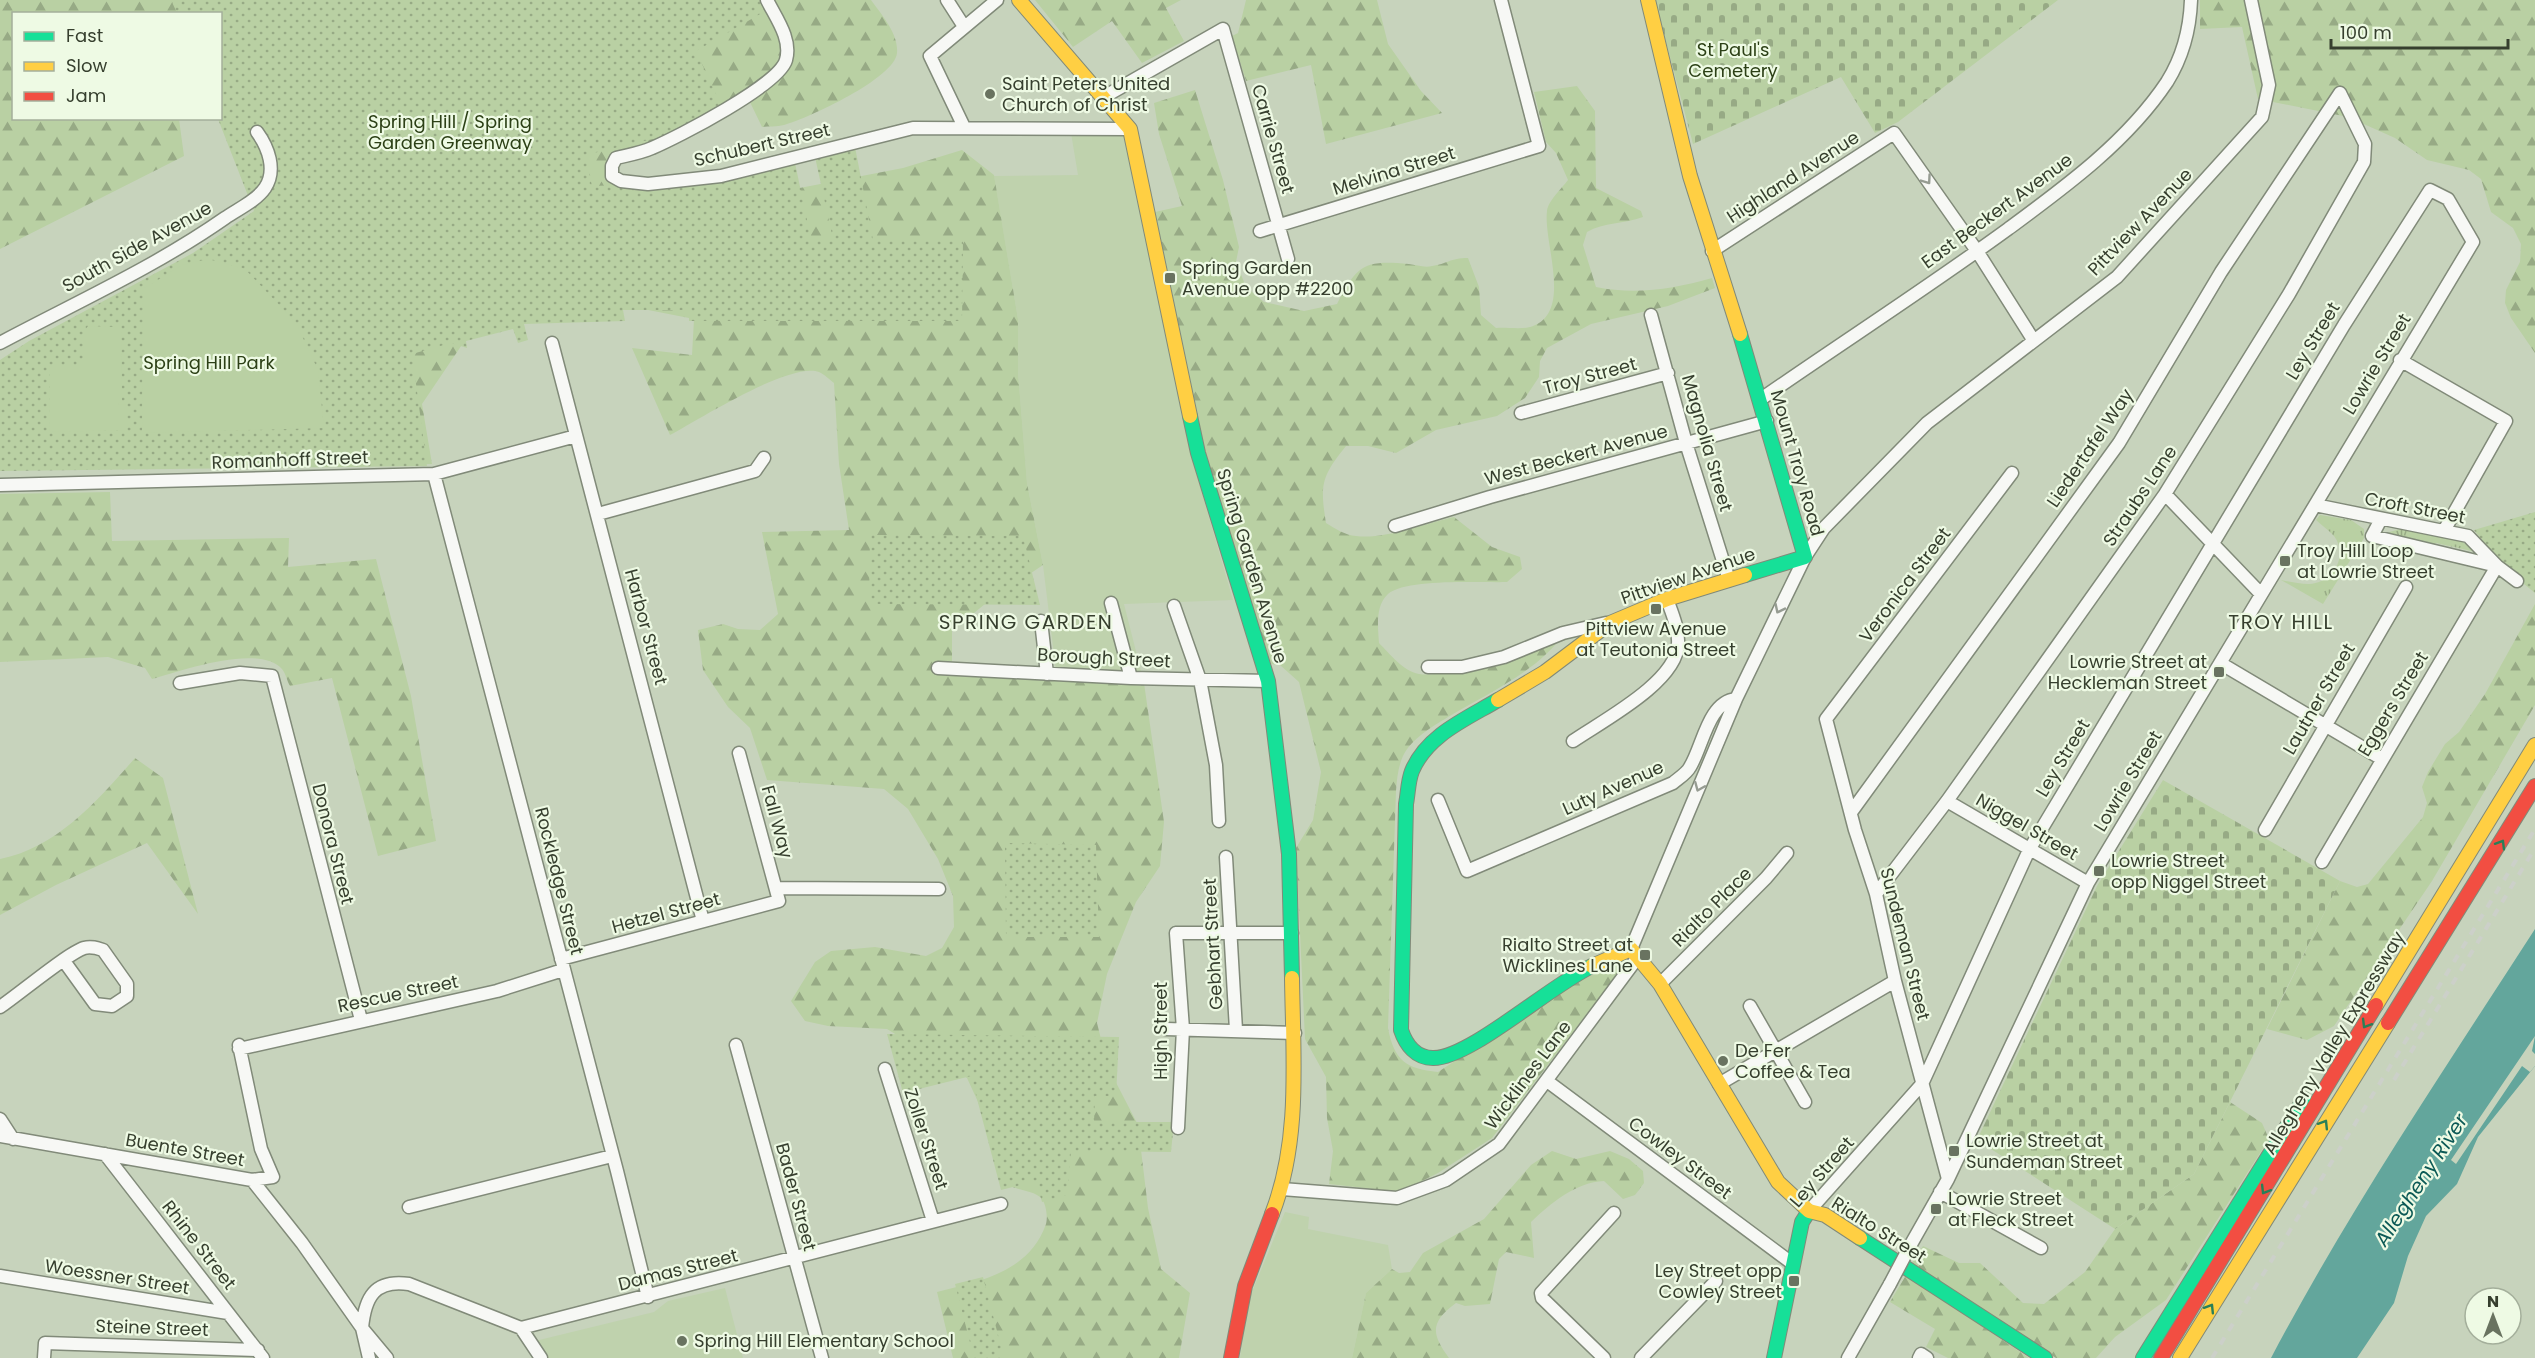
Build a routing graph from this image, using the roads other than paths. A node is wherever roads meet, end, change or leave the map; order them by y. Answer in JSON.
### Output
{"nodes":[{"id":1,"x":767,"y":0,"type":"edge"},
{"id":2,"x":947,"y":0,"type":"edge"},
{"id":3,"x":997,"y":0,"type":"edge"},
{"id":4,"x":1019,"y":0,"type":"edge"},
{"id":5,"x":1501,"y":0,"type":"edge"},
{"id":6,"x":1648,"y":0,"type":"edge"},
{"id":7,"x":2191,"y":0,"type":"edge"},
{"id":8,"x":2251,"y":0,"type":"edge"},
{"id":9,"x":963,"y":25,"type":"junction"},
{"id":10,"x":2340,"y":93,"type":"joint"},
{"id":11,"x":1102,"y":98,"type":"junction"},
{"id":12,"x":964,"y":127,"type":"junction"},
{"id":13,"x":1130,"y":129,"type":"junction"},
{"id":14,"x":257,"y":132,"type":"dead end"},
{"id":15,"x":2430,"y":190,"type":"joint"},
{"id":16,"x":1278,"y":224,"type":"junction"},
{"id":17,"x":1260,"y":231,"type":"dead end"},
{"id":18,"x":1712,"y":251,"type":"junction"},
{"id":19,"x":1977,"y":251,"type":"junction"},
{"id":20,"x":1288,"y":259,"type":"dead end"},
{"id":21,"x":1651,"y":315,"type":"dead end"},
{"id":22,"x":2034,"y":341,"type":"junction"},
{"id":23,"x":0,"y":343,"type":"edge"},
{"id":24,"x":552,"y":343,"type":"dead end"},
{"id":25,"x":2400,"y":360,"type":"junction"},
{"id":26,"x":1668,"y":373,"type":"junction"},
{"id":27,"x":1761,"y":399,"type":"junction"},
{"id":28,"x":1521,"y":413,"type":"dead end"},
{"id":29,"x":1767,"y":421,"type":"junction"},
{"id":30,"x":576,"y":436,"type":"junction"},
{"id":31,"x":1686,"y":443,"type":"junction"},
{"id":32,"x":764,"y":458,"type":"dead end"},
{"id":33,"x":2012,"y":473,"type":"dead end"},
{"id":34,"x":434,"y":474,"type":"junction"},
{"id":35,"x":0,"y":486,"type":"edge"},
{"id":36,"x":2164,"y":494,"type":"junction"},
{"id":37,"x":2315,"y":505,"type":"junction"},
{"id":38,"x":598,"y":514,"type":"junction"},
{"id":39,"x":2381,"y":519,"type":"junction"},
{"id":40,"x":1395,"y":526,"type":"dead end"},
{"id":41,"x":2445,"y":529,"type":"junction"},
{"id":42,"x":2212,"y":545,"type":"junction"},
{"id":43,"x":1805,"y":557,"type":"junction"},
{"id":44,"x":2497,"y":566,"type":"junction"},
{"id":45,"x":1729,"y":580,"type":"junction"},
{"id":46,"x":2517,"y":581,"type":"dead end"},
{"id":47,"x":2406,"y":587,"type":"dead end"},
{"id":48,"x":2261,"y":594,"type":"junction"},
{"id":49,"x":1667,"y":599,"type":"junction"},
{"id":50,"x":1111,"y":603,"type":"dead end"},
{"id":51,"x":1174,"y":606,"type":"dead end"},
{"id":52,"x":1041,"y":621,"type":"dead end"},
{"id":53,"x":1610,"y":623,"type":"junction"},
{"id":54,"x":2220,"y":663,"type":"junction"},
{"id":55,"x":1428,"y":667,"type":"dead end"},
{"id":56,"x":938,"y":668,"type":"dead end"},
{"id":57,"x":1047,"y":674,"type":"junction"},
{"id":58,"x":1131,"y":678,"type":"junction"},
{"id":59,"x":1200,"y":680,"type":"junction"},
{"id":60,"x":1268,"y":681,"type":"junction"},
{"id":61,"x":180,"y":683,"type":"dead end"},
{"id":62,"x":1736,"y":699,"type":"junction"},
{"id":63,"x":1826,"y":719,"type":"joint"},
{"id":64,"x":2324,"y":726,"type":"junction"},
{"id":65,"x":1573,"y":741,"type":"dead end"},
{"id":66,"x":2535,"y":744,"type":"edge"},
{"id":67,"x":739,"y":753,"type":"dead end"},
{"id":68,"x":2382,"y":759,"type":"junction"},
{"id":69,"x":2535,"y":786,"type":"edge"},
{"id":70,"x":1438,"y":800,"type":"dead end"},
{"id":71,"x":1947,"y":801,"type":"junction"},
{"id":72,"x":1852,"y":811,"type":"junction"},
{"id":73,"x":2496,"y":812,"type":"junction"},
{"id":74,"x":1219,"y":821,"type":"dead end"},
{"id":75,"x":2265,"y":830,"type":"dead end"},
{"id":76,"x":2029,"y":850,"type":"junction"},
{"id":77,"x":1787,"y":853,"type":"dead end"},
{"id":78,"x":1226,"y":856,"type":"dead end"},
{"id":79,"x":2322,"y":862,"type":"dead end"},
{"id":80,"x":2088,"y":883,"type":"junction"},
{"id":81,"x":776,"y":888,"type":"junction"},
{"id":82,"x":939,"y":889,"type":"dead end"},
{"id":83,"x":1876,"y":894,"type":"junction"},
{"id":84,"x":2470,"y":894,"type":"junction"},
{"id":85,"x":779,"y":901,"type":"joint"},
{"id":86,"x":703,"y":921,"type":"junction"},
{"id":87,"x":1229,"y":933,"type":"junction"},
{"id":88,"x":1292,"y":933,"type":"junction"},
{"id":89,"x":1634,"y":953,"type":"junction"},
{"id":90,"x":64,"y":961,"type":"junction"},
{"id":91,"x":562,"y":964,"type":"junction"},
{"id":92,"x":1895,"y":981,"type":"junction"},
{"id":93,"x":1660,"y":984,"type":"junction"},
{"id":94,"x":1750,"y":1006,"type":"dead end"},
{"id":95,"x":0,"y":1007,"type":"edge"},
{"id":96,"x":361,"y":1020,"type":"junction"},
{"id":97,"x":1166,"y":1029,"type":"dead end"},
{"id":98,"x":1183,"y":1029,"type":"junction"},
{"id":99,"x":1236,"y":1030,"type":"junction"},
{"id":100,"x":1295,"y":1033,"type":"junction"},
{"id":101,"x":736,"y":1045,"type":"dead end"},
{"id":102,"x":1777,"y":1052,"type":"junction"},
{"id":103,"x":885,"y":1069,"type":"dead end"},
{"id":104,"x":1547,"y":1081,"type":"junction"},
{"id":105,"x":1719,"y":1083,"type":"junction"},
{"id":106,"x":1922,"y":1084,"type":"junction"},
{"id":107,"x":1805,"y":1102,"type":"dead end"},
{"id":108,"x":0,"y":1119,"type":"edge"},
{"id":109,"x":1178,"y":1128,"type":"dead end"},
{"id":110,"x":0,"y":1136,"type":"edge"},
{"id":111,"x":13,"y":1139,"type":"junction"},
{"id":112,"x":105,"y":1154,"type":"junction"},
{"id":113,"x":612,"y":1156,"type":"junction"},
{"id":114,"x":1948,"y":1179,"type":"junction"},
{"id":115,"x":252,"y":1180,"type":"junction"},
{"id":116,"x":1282,"y":1189,"type":"junction"},
{"id":117,"x":1940,"y":1192,"type":"junction"},
{"id":118,"x":1001,"y":1203,"type":"dead end"},
{"id":119,"x":410,"y":1208,"type":"dead end"},
{"id":120,"x":1809,"y":1211,"type":"junction"},
{"id":121,"x":1614,"y":1213,"type":"dead end"},
{"id":122,"x":933,"y":1221,"type":"junction"},
{"id":123,"x":2040,"y":1248,"type":"dead end"},
{"id":124,"x":795,"y":1259,"type":"junction"},
{"id":125,"x":1793,"y":1264,"type":"junction"},
{"id":126,"x":0,"y":1276,"type":"edge"},
{"id":127,"x":1716,"y":1281,"type":"dead end"},
{"id":128,"x":648,"y":1297,"type":"junction"},
{"id":129,"x":228,"y":1313,"type":"junction"},
{"id":130,"x":362,"y":1328,"type":"junction"},
{"id":131,"x":521,"y":1328,"type":"junction"},
{"id":132,"x":261,"y":1354,"type":"edge"},
{"id":133,"x":44,"y":1358,"type":"edge"},
{"id":134,"x":369,"y":1358,"type":"edge"},
{"id":135,"x":387,"y":1358,"type":"edge"},
{"id":136,"x":541,"y":1358,"type":"edge"},
{"id":137,"x":822,"y":1358,"type":"edge"},
{"id":138,"x":1231,"y":1358,"type":"edge"},
{"id":139,"x":1604,"y":1358,"type":"edge"},
{"id":140,"x":1641,"y":1358,"type":"edge"},
{"id":141,"x":1774,"y":1358,"type":"edge"},
{"id":142,"x":1848,"y":1358,"type":"edge"},
{"id":143,"x":1918,"y":1358,"type":"edge"},
{"id":144,"x":1928,"y":1358,"type":"edge"},
{"id":145,"x":2045,"y":1358,"type":"edge"},
{"id":146,"x":2143,"y":1358,"type":"edge"},
{"id":147,"x":2161,"y":1358,"type":"edge"},
{"id":148,"x":2180,"y":1358,"type":"edge"},
{"id":149,"x":2195,"y":1358,"type":"edge"}],
"edges":[{"from":1,"to":12,"type":"street","name":"Schubert Street"},
{"from":2,"to":9,"type":"street"},
{"from":3,"to":9,"type":"street"},
{"from":4,"to":11,"type":"main road"},
{"from":5,"to":16,"type":"street","name":"Melvina Street"},
{"from":6,"to":18,"type":"main road","name":"Mount Troy Road"},
{"from":7,"to":19,"type":"street","name":"East Beckert Avenue"},
{"from":8,"to":22,"type":"street","name":"Pittview Avenue"},
{"from":9,"to":12,"type":"street"},
{"from":10,"to":36,"type":"street","name":"Straubs Lane"},
{"from":10,"to":72,"type":"street","name":"Liedertafel Way"},
{"from":11,"to":13,"type":"main road"},
{"from":11,"to":16,"type":"street","name":"Carrie Street"},
{"from":12,"to":13,"type":"street","name":"Schubert Street"},
{"from":13,"to":60,"type":"main road","name":"Spring Garden Avenue"},
{"from":14,"to":23,"type":"street","name":"South Side Avenue"},
{"from":15,"to":25,"type":"street","name":"Lowrie Street"},
{"from":15,"to":42,"type":"street","name":"Ley Street"},
{"from":16,"to":17,"type":"street","name":"Melvina Street"},
{"from":16,"to":20,"type":"street","name":"Carrie Street"},
{"from":18,"to":19,"type":"street","name":"Highland Avenue","one_way":true},
{"from":18,"to":27,"type":"main road","name":"Mount Troy Road"},
{"from":19,"to":22,"type":"street"},
{"from":19,"to":27,"type":"street","name":"East Beckert Avenue"},
{"from":21,"to":26,"type":"street","name":"Magnolia Street"},
{"from":22,"to":43,"type":"street","name":"Pittview Avenue"},
{"from":24,"to":30,"type":"street","name":"Harbor Street"},
{"from":25,"to":37,"type":"street","name":"Lowrie Street"},
{"from":25,"to":41,"type":"street"},
{"from":26,"to":28,"type":"street","name":"Troy Street"},
{"from":26,"to":31,"type":"street","name":"Magnolia Street"},
{"from":27,"to":29,"type":"main road","name":"Mount Troy Road"},
{"from":29,"to":31,"type":"street","name":"West Beckert Avenue"},
{"from":29,"to":43,"type":"main road","name":"Mount Troy Road"},
{"from":30,"to":34,"type":"street","name":"Romanhoff Street"},
{"from":30,"to":38,"type":"street","name":"Harbor Street"},
{"from":31,"to":40,"type":"street","name":"West Beckert Avenue"},
{"from":31,"to":45,"type":"street","name":"Magnolia Street"},
{"from":32,"to":38,"type":"street"},
{"from":33,"to":63,"type":"street","name":"Veronica Street"},
{"from":34,"to":35,"type":"street","name":"Romanhoff Street"},
{"from":34,"to":91,"type":"street","name":"Rockledge Street"},
{"from":36,"to":42,"type":"street"},
{"from":36,"to":71,"type":"street","name":"Straubs Lane"},
{"from":37,"to":39,"type":"street","name":"Croft Street"},
{"from":37,"to":48,"type":"street","name":"Lowrie Street"},
{"from":38,"to":86,"type":"street","name":"Harbor Street"},
{"from":39,"to":41,"type":"street","name":"Croft Street"},
{"from":39,"to":44,"type":"street"},
{"from":41,"to":44,"type":"street","name":"Croft Street"},
{"from":42,"to":48,"type":"street"},
{"from":42,"to":76,"type":"street","name":"Ley Street"},
{"from":43,"to":45,"type":"main road","name":"Pittview Avenue"},
{"from":43,"to":62,"type":"street","name":"Mount Troy Road","one_way":true},
{"from":44,"to":46,"type":"street"},
{"from":44,"to":68,"type":"street","name":"Eggers Street"},
{"from":45,"to":49,"type":"main road","name":"Pittview Avenue"},
{"from":47,"to":64,"type":"street","name":"Lautner Street"},
{"from":48,"to":54,"type":"street","name":"Lowrie Street"},
{"from":49,"to":53,"type":"main road","name":"Pittview Avenue"},
{"from":49,"to":65,"type":"street"},
{"from":50,"to":58,"type":"street"},
{"from":51,"to":59,"type":"street"},
{"from":52,"to":57,"type":"street"},
{"from":53,"to":55,"type":"street"},
{"from":53,"to":89,"type":"main road","name":"Pittview Avenue"},
{"from":54,"to":64,"type":"street"},
{"from":54,"to":80,"type":"street","name":"Lowrie Street"},
{"from":56,"to":57,"type":"street","name":"Borough Street"},
{"from":57,"to":58,"type":"street","name":"Borough Street"},
{"from":58,"to":59,"type":"street","name":"Borough Street"},
{"from":59,"to":60,"type":"street","name":"Borough Street"},
{"from":59,"to":74,"type":"street"},
{"from":60,"to":88,"type":"main road","name":"Spring Garden Avenue"},
{"from":61,"to":96,"type":"street","name":"Donora Street"},
{"from":62,"to":70,"type":"street","name":"Luty Avenue"},
{"from":62,"to":89,"type":"street","name":"Mount Troy Road","one_way":true},
{"from":63,"to":72,"type":"street","name":"Sundeman Street"},
{"from":64,"to":68,"type":"street"},
{"from":64,"to":75,"type":"street","name":"Lautner Street"},
{"from":66,"to":73,"type":"main road","name":"Allegheny Valley Expressway"},
{"from":67,"to":81,"type":"street","name":"Fall Way"},
{"from":68,"to":79,"type":"street","name":"Eggers Street"},
{"from":84,"to":69,"type":"main road","name":"Allegheny Valley Expressway","one_way":true},
{"from":71,"to":76,"type":"street","name":"Niggel Street"},
{"from":71,"to":83,"type":"street","name":"Straubs Lane"},
{"from":72,"to":83,"type":"street","name":"Sundeman Street"},
{"from":73,"to":146,"type":"main road"},
{"from":73,"to":147,"type":"main road","name":"Allegheny Valley Expressway","one_way":true},
{"from":76,"to":80,"type":"street","name":"Niggel Street"},
{"from":76,"to":106,"type":"street","name":"Ley Street"},
{"from":77,"to":93,"type":"street","name":"Rialto Place"},
{"from":78,"to":87,"type":"street","name":"Gebhart Street"},
{"from":80,"to":114,"type":"street","name":"Lowrie Street"},
{"from":81,"to":82,"type":"street"},
{"from":81,"to":85,"type":"street","name":"Fall Way"},
{"from":83,"to":92,"type":"street","name":"Sundeman Street"},
{"from":148,"to":84,"type":"main road","name":"Allegheny Valley Expressway","one_way":true},
{"from":84,"to":149,"type":"main road"},
{"from":85,"to":86,"type":"street","name":"Hetzel Street"},
{"from":86,"to":91,"type":"street","name":"Hetzel Street"},
{"from":87,"to":88,"type":"street"},
{"from":87,"to":98,"type":"street","name":"High Street"},
{"from":87,"to":99,"type":"street","name":"Gebhart Street"},
{"from":88,"to":100,"type":"main road","name":"Spring Garden Avenue"},
{"from":89,"to":93,"type":"main road","name":"Rialto Street"},
{"from":89,"to":104,"type":"street","name":"Wicklines Lane"},
{"from":90,"to":90,"type":"street"},
{"from":90,"to":95,"type":"street"},
{"from":91,"to":96,"type":"street","name":"Rescue Street"},
{"from":91,"to":113,"type":"street","name":"Rockledge Street"},
{"from":92,"to":102,"type":"street"},
{"from":92,"to":106,"type":"street","name":"Sundeman Street"},
{"from":93,"to":105,"type":"main road","name":"Rialto Street"},
{"from":94,"to":102,"type":"street"},
{"from":96,"to":115,"type":"street","name":"Rescue Street"},
{"from":97,"to":98,"type":"street"},
{"from":98,"to":99,"type":"street"},
{"from":98,"to":109,"type":"street","name":"High Street"},
{"from":99,"to":100,"type":"street"},
{"from":100,"to":116,"type":"main road","name":"Spring Garden Avenue"},
{"from":101,"to":124,"type":"street","name":"Bader Street"},
{"from":102,"to":105,"type":"street"},
{"from":102,"to":107,"type":"street"},
{"from":103,"to":122,"type":"street","name":"Zoller Street"},
{"from":104,"to":116,"type":"street","name":"Wicklines Lane"},
{"from":104,"to":125,"type":"street","name":"Cowley Street"},
{"from":105,"to":120,"type":"main road","name":"Rialto Street"},
{"from":106,"to":114,"type":"street","name":"Sundeman Street"},
{"from":106,"to":120,"type":"street","name":"Ley Street"},
{"from":108,"to":111,"type":"street"},
{"from":110,"to":111,"type":"street","name":"Buente Street"},
{"from":111,"to":112,"type":"street","name":"Buente Street"},
{"from":112,"to":115,"type":"street","name":"Buente Street"},
{"from":112,"to":129,"type":"street","name":"Rhine Street"},
{"from":113,"to":119,"type":"street"},
{"from":113,"to":128,"type":"street","name":"Rockledge Street"},
{"from":114,"to":117,"type":"street","name":"Lowrie Street"},
{"from":115,"to":130,"type":"street","name":"Buente Street"},
{"from":116,"to":138,"type":"main road","name":"Spring Garden Avenue"},
{"from":117,"to":123,"type":"street"},
{"from":117,"to":142,"type":"street","name":"Lowrie Street","bridge":true},
{"from":118,"to":122,"type":"street","name":"Damas Street"},
{"from":120,"to":125,"type":"main road","name":"Ley Street"},
{"from":120,"to":145,"type":"main road","name":"Rialto Street"},
{"from":121,"to":139,"type":"street"},
{"from":122,"to":124,"type":"street","name":"Damas Street"},
{"from":124,"to":128,"type":"street","name":"Damas Street"},
{"from":124,"to":137,"type":"street","name":"Bader Street"},
{"from":125,"to":141,"type":"main road","name":"Ley Street"},
{"from":126,"to":129,"type":"street","name":"Woessner Street"},
{"from":127,"to":140,"type":"street"},
{"from":128,"to":131,"type":"street","name":"Damas Street"},
{"from":129,"to":132,"type":"street","name":"Rhine Street"},
{"from":130,"to":131,"type":"street"},
{"from":130,"to":134,"type":"street"},
{"from":130,"to":135,"type":"street","name":"Buente Street"},
{"from":131,"to":136,"type":"street"},
{"from":132,"to":133,"type":"street","name":"Steine Street"},
{"from":143,"to":144,"type":"street"}]}
